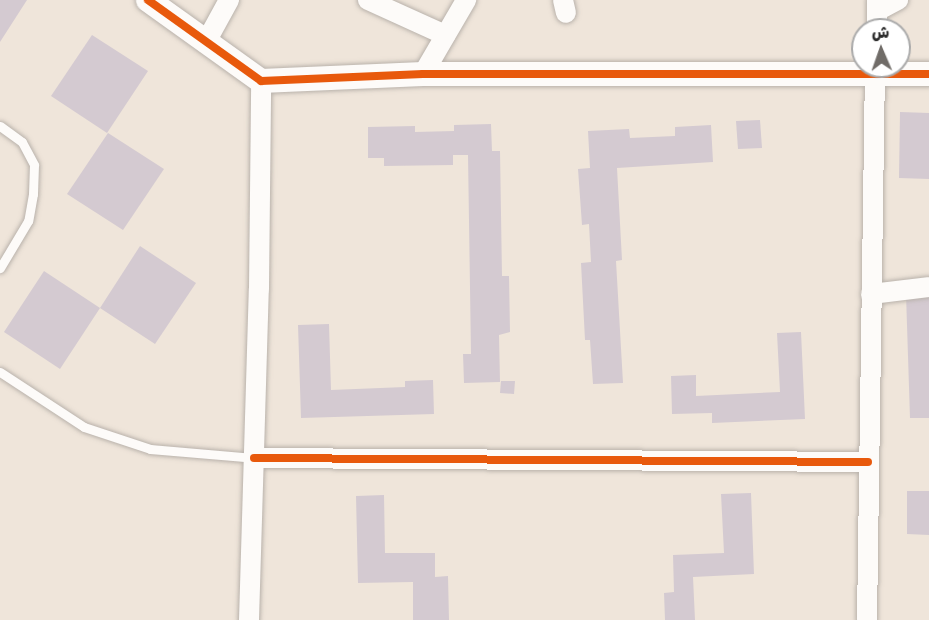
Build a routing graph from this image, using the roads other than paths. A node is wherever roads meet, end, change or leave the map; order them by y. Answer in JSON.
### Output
{"nodes":[{"id":1,"x":148,"y":0,"type":"edge"},
{"id":2,"x":229,"y":0,"type":"edge"},
{"id":3,"x":369,"y":0,"type":"edge"},
{"id":4,"x":466,"y":0,"type":"edge"},
{"id":5,"x":898,"y":0,"type":"edge"},
{"id":6,"x":877,"y":14,"type":"edge"},
{"id":7,"x":445,"y":35,"type":"junction"},
{"id":8,"x":206,"y":42,"type":"junction"},
{"id":9,"x":851,"y":70,"type":"edge"},
{"id":10,"x":911,"y":73,"type":"edge"},
{"id":11,"x":423,"y":74,"type":"junction"},
{"id":12,"x":929,"y":74,"type":"edge"},
{"id":13,"x":875,"y":78,"type":"edge"},
{"id":14,"x":261,"y":81,"type":"junction"},
{"id":15,"x":0,"y":126,"type":"edge"},
{"id":16,"x":0,"y":268,"type":"edge"},
{"id":17,"x":929,"y":287,"type":"edge"},
{"id":18,"x":871,"y":294,"type":"junction"},
{"id":19,"x":0,"y":372,"type":"edge"},
{"id":20,"x":254,"y":458,"type":"junction"},
{"id":21,"x":868,"y":462,"type":"junction"},
{"id":22,"x":249,"y":620,"type":"edge"},
{"id":23,"x":867,"y":620,"type":"edge"}],
"edges":[{"from":1,"to":8,"type":"street"},
{"from":2,"to":8,"type":"street"},
{"from":3,"to":7,"type":"street"},
{"from":4,"to":7,"type":"street"},
{"from":5,"to":6,"type":"street"},
{"from":7,"to":11,"type":"street"},
{"from":8,"to":14,"type":"street"},
{"from":9,"to":11,"type":"street"},
{"from":10,"to":12,"type":"street"},
{"from":11,"to":14,"type":"street"},
{"from":13,"to":18,"type":"street"},
{"from":14,"to":20,"type":"street"},
{"from":15,"to":16,"type":"lane"},
{"from":17,"to":18,"type":"street"},
{"from":18,"to":21,"type":"street"},
{"from":19,"to":20,"type":"lane"},
{"from":20,"to":21,"type":"street"},
{"from":20,"to":22,"type":"street"},
{"from":21,"to":23,"type":"street"}]}
